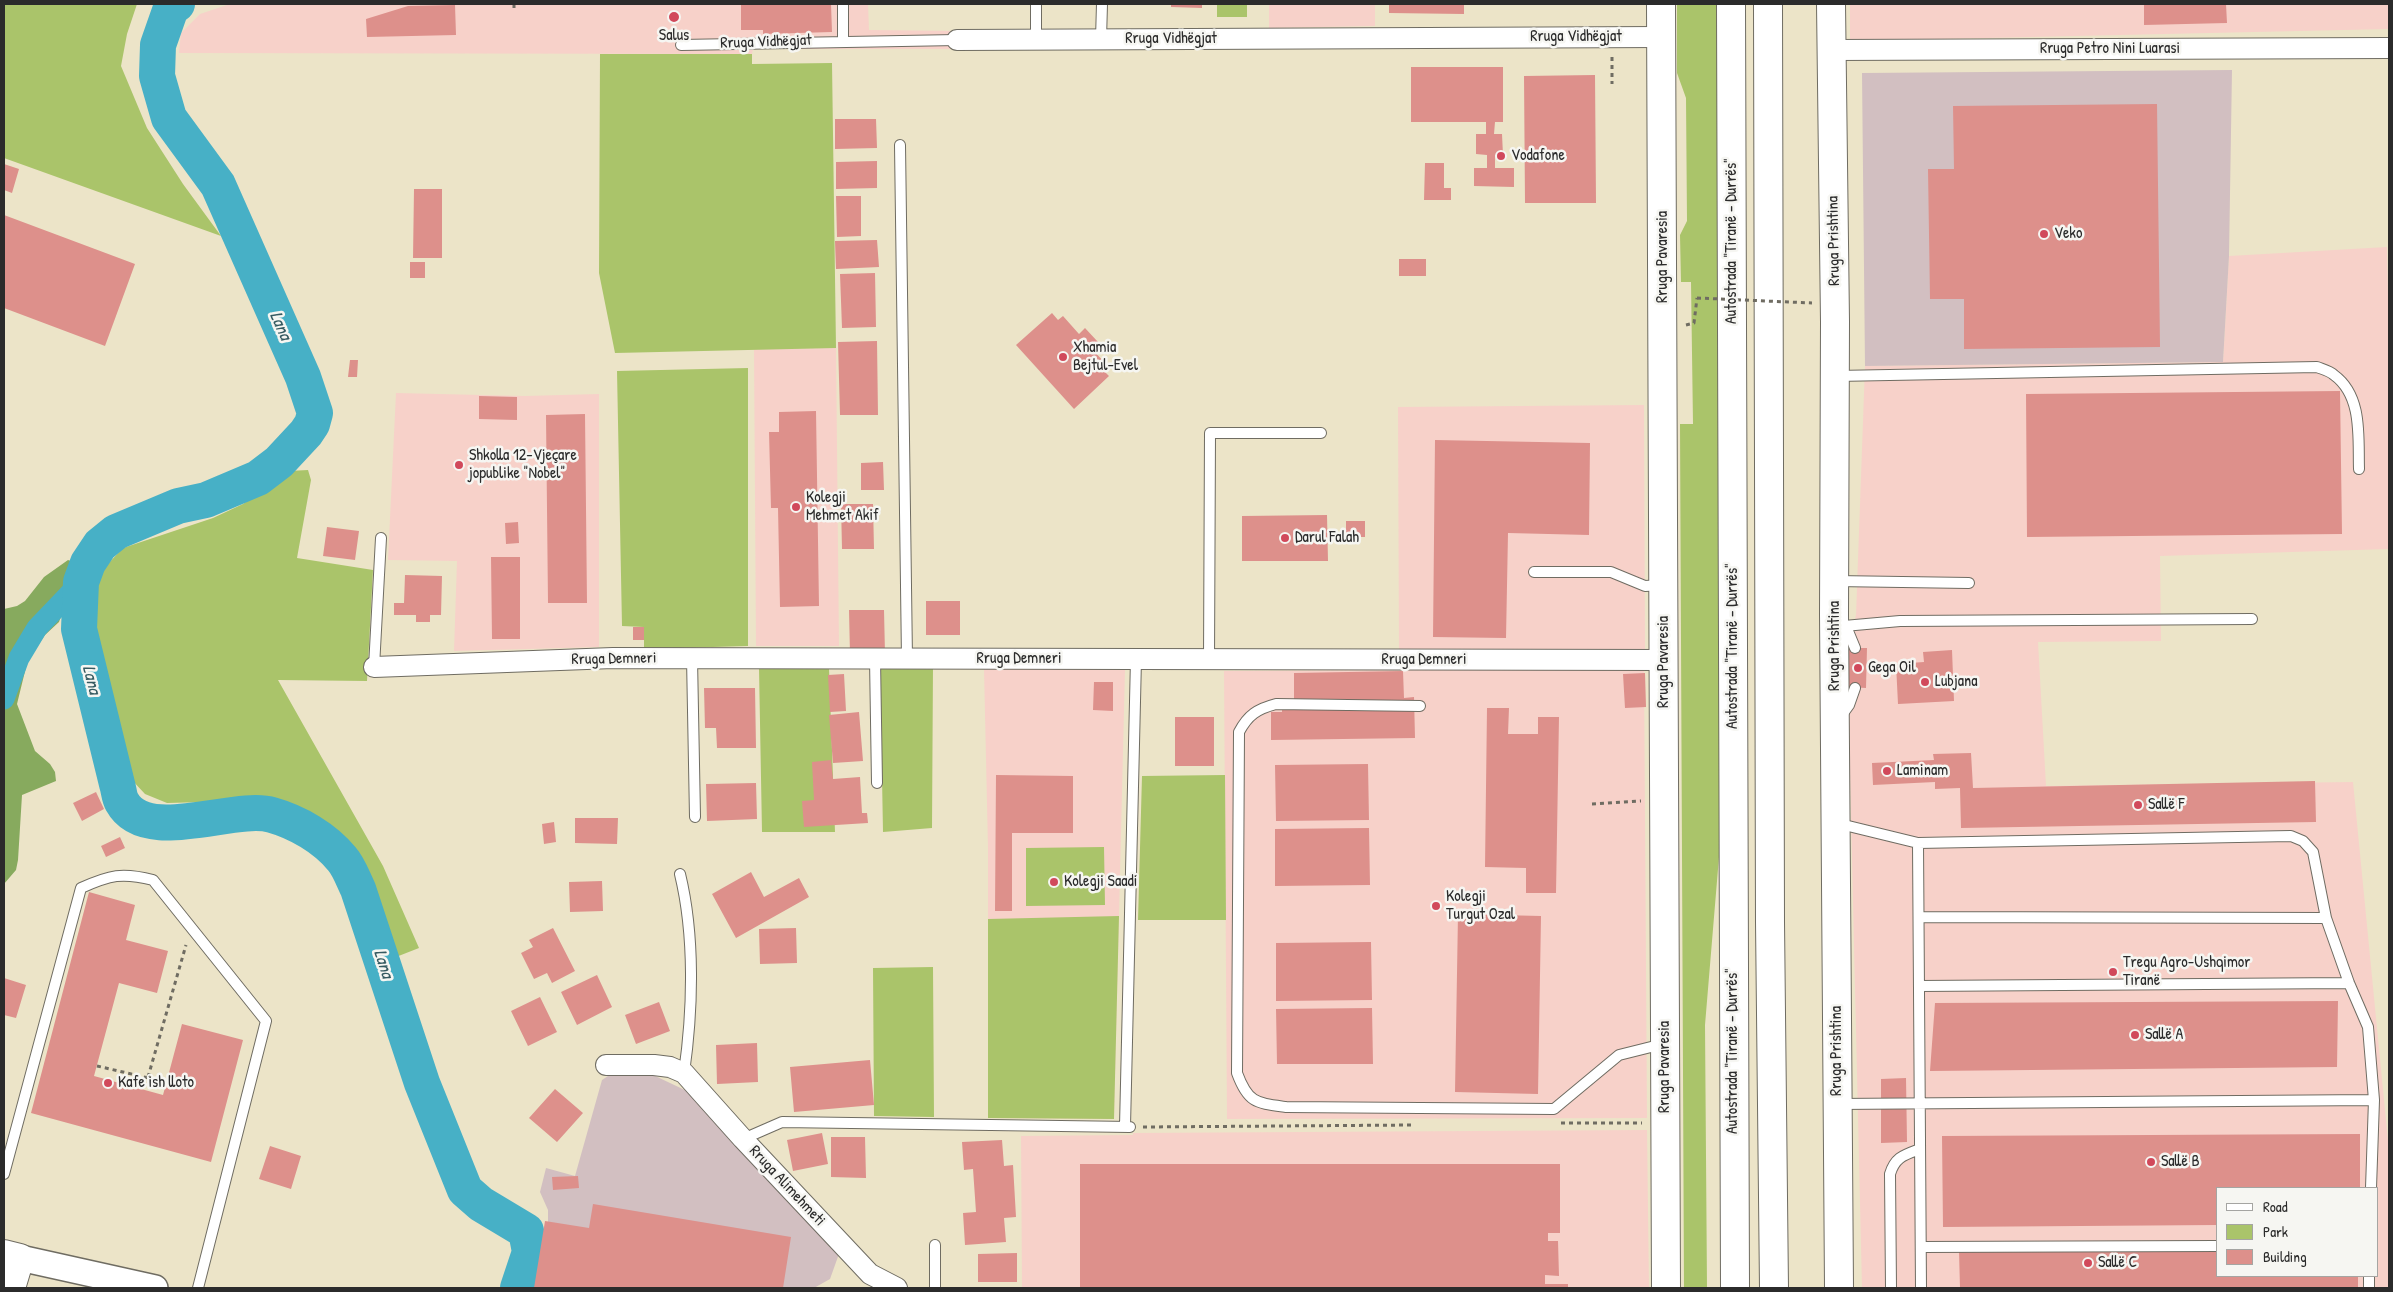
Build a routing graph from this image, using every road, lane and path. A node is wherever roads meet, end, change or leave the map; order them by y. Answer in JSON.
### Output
{"nodes":[{"id":1,"x":843,"y":4,"type":"edge"},
{"id":2,"x":1036,"y":4,"type":"edge"},
{"id":3,"x":1102,"y":4,"type":"edge"},
{"id":4,"x":1661,"y":4,"type":"edge"},
{"id":5,"x":1731,"y":4,"type":"edge"},
{"id":6,"x":1768,"y":4,"type":"edge"},
{"id":7,"x":1831,"y":4,"type":"edge"},
{"id":8,"x":1612,"y":37,"type":"junction"},
{"id":9,"x":1661,"y":37,"type":"junction"},
{"id":10,"x":1101,"y":39,"type":"junction"},
{"id":11,"x":843,"y":40,"type":"junction"},
{"id":12,"x":957,"y":40,"type":"joint"},
{"id":13,"x":1036,"y":40,"type":"junction"},
{"id":14,"x":681,"y":45,"type":"dead end"},
{"id":15,"x":2389,"y":48,"type":"edge"},
{"id":16,"x":1832,"y":50,"type":"junction"},
{"id":17,"x":1612,"y":84,"type":"dead end"},
{"id":18,"x":900,"y":145,"type":"dead end"},
{"id":19,"x":1812,"y":303,"type":"dead end"},
{"id":20,"x":1691,"y":323,"type":"dead end"},
{"id":21,"x":1835,"y":376,"type":"junction"},
{"id":22,"x":1321,"y":433,"type":"dead end"},
{"id":23,"x":2359,"y":469,"type":"dead end"},
{"id":24,"x":381,"y":538,"type":"dead end"},
{"id":25,"x":1534,"y":572,"type":"dead end"},
{"id":26,"x":1834,"y":581,"type":"junction"},
{"id":27,"x":1969,"y":583,"type":"dead end"},
{"id":28,"x":1664,"y":586,"type":"junction"},
{"id":29,"x":2252,"y":619,"type":"dead end"},
{"id":30,"x":1839,"y":620,"type":"junction"},
{"id":31,"x":1855,"y":648,"type":"dead end"},
{"id":32,"x":692,"y":658,"type":"junction"},
{"id":33,"x":875,"y":659,"type":"junction"},
{"id":34,"x":907,"y":659,"type":"junction"},
{"id":35,"x":1136,"y":659,"type":"junction"},
{"id":36,"x":1209,"y":659,"type":"junction"},
{"id":37,"x":1664,"y":660,"type":"junction"},
{"id":38,"x":374,"y":667,"type":"joint"},
{"id":39,"x":1855,"y":688,"type":"dead end"},
{"id":40,"x":1420,"y":706,"type":"dead end"},
{"id":41,"x":1835,"y":724,"type":"junction"},
{"id":42,"x":877,"y":784,"type":"dead end"},
{"id":43,"x":1664,"y":800,"type":"junction"},
{"id":44,"x":1592,"y":804,"type":"dead end"},
{"id":45,"x":695,"y":817,"type":"dead end"},
{"id":46,"x":1836,"y":823,"type":"junction"},
{"id":47,"x":1918,"y":843,"type":"junction"},
{"id":48,"x":680,"y":874,"type":"dead end"},
{"id":49,"x":1919,"y":916,"type":"junction"},
{"id":50,"x":2326,"y":918,"type":"junction"},
{"id":51,"x":191,"y":927,"type":"junction"},
{"id":52,"x":2349,"y":983,"type":"junction"},
{"id":53,"x":1919,"y":986,"type":"junction"},
{"id":54,"x":1665,"y":1044,"type":"junction"},
{"id":55,"x":606,"y":1065,"type":"dead end"},
{"id":56,"x":97,"y":1066,"type":"dead end"},
{"id":57,"x":684,"y":1073,"type":"junction"},
{"id":58,"x":148,"y":1077,"type":"junction"},
{"id":59,"x":166,"y":1082,"type":"dead end"},
{"id":60,"x":2374,"y":1100,"type":"junction"},
{"id":61,"x":1838,"y":1104,"type":"junction"},
{"id":62,"x":1920,"y":1104,"type":"junction"},
{"id":63,"x":743,"y":1139,"type":"junction"},
{"id":64,"x":1920,"y":1149,"type":"junction"},
{"id":65,"x":4,"y":1174,"type":"edge"},
{"id":66,"x":2371,"y":1187,"type":"edge"},
{"id":67,"x":935,"y":1245,"type":"dead end"},
{"id":68,"x":1921,"y":1246,"type":"junction"},
{"id":69,"x":2216,"y":1246,"type":"edge"},
{"id":70,"x":12,"y":1256,"type":"edge"},
{"id":71,"x":11,"y":1288,"type":"edge"},
{"id":72,"x":156,"y":1288,"type":"edge"},
{"id":73,"x":198,"y":1288,"type":"edge"},
{"id":74,"x":897,"y":1288,"type":"edge"},
{"id":75,"x":935,"y":1288,"type":"edge"},
{"id":76,"x":1666,"y":1288,"type":"edge"},
{"id":77,"x":1735,"y":1288,"type":"edge"},
{"id":78,"x":1774,"y":1288,"type":"edge"},
{"id":79,"x":1839,"y":1288,"type":"edge"},
{"id":80,"x":1890,"y":1288,"type":"edge"},
{"id":81,"x":1922,"y":1288,"type":"edge"}],
"edges":[{"from":1,"to":11,"type":"lane"},
{"from":2,"to":13,"type":"lane"},
{"from":3,"to":10,"type":"lane"},
{"from":4,"to":9,"type":"main road","name":"Rruga Pavaresia"},
{"from":5,"to":77,"type":"main road","name":"Autostrada \"Tiranë - Durrës\""},
{"from":6,"to":78,"type":"main road"},
{"from":7,"to":16,"type":"main road","name":"Rruga Prishtina"},
{"from":8,"to":9,"type":"street","name":"Rruga Vidhëgjat"},
{"from":8,"to":10,"type":"street","name":"Rruga Vidhëgjat"},
{"from":8,"to":17,"type":"path"},
{"from":9,"to":28,"type":"main road","name":"Rruga Pavaresia"},
{"from":10,"to":13,"type":"street","name":"Rruga Vidhëgjat"},
{"from":11,"to":12,"type":"lane","name":"Rruga Vidhëgjat"},
{"from":11,"to":14,"type":"lane","name":"Rruga Vidhëgjat"},
{"from":12,"to":13,"type":"street","name":"Rruga Vidhëgjat"},
{"from":15,"to":16,"type":"street","name":"Rruga Petro Nini Luarasi"},
{"from":16,"to":21,"type":"main road","name":"Rruga Prishtina"},
{"from":18,"to":34,"type":"lane"},
{"from":19,"to":20,"type":"path","bridge":true},
{"from":21,"to":23,"type":"lane"},
{"from":21,"to":26,"type":"main road","name":"Rruga Prishtina"},
{"from":22,"to":36,"type":"lane"},
{"from":24,"to":38,"type":"lane"},
{"from":25,"to":28,"type":"lane"},
{"from":26,"to":27,"type":"lane"},
{"from":26,"to":30,"type":"main road","name":"Rruga Prishtina"},
{"from":28,"to":37,"type":"main road","name":"Rruga Pavaresia"},
{"from":29,"to":30,"type":"lane"},
{"from":30,"to":31,"type":"lane"},
{"from":30,"to":41,"type":"main road","name":"Rruga Prishtina"},
{"from":32,"to":33,"type":"street","name":"Rruga Demneri"},
{"from":32,"to":38,"type":"street","name":"Rruga Demneri"},
{"from":32,"to":45,"type":"lane"},
{"from":33,"to":34,"type":"street","name":"Rruga Demneri"},
{"from":33,"to":42,"type":"lane"},
{"from":34,"to":35,"type":"street","name":"Rruga Demneri"},
{"from":35,"to":36,"type":"street","name":"Rruga Demneri"},
{"from":35,"to":63,"type":"lane"},
{"from":36,"to":37,"type":"street","name":"Rruga Demneri"},
{"from":37,"to":43,"type":"main road","name":"Rruga Pavaresia"},
{"from":39,"to":41,"type":"lane"},
{"from":40,"to":54,"type":"lane"},
{"from":41,"to":46,"type":"main road","name":"Rruga Prishtina"},
{"from":43,"to":44,"type":"path"},
{"from":43,"to":54,"type":"main road","name":"Rruga Pavaresia"},
{"from":46,"to":47,"type":"lane"},
{"from":46,"to":61,"type":"main road","name":"Rruga Prishtina"},
{"from":47,"to":49,"type":"lane"},
{"from":47,"to":50,"type":"lane"},
{"from":48,"to":57,"type":"lane"},
{"from":49,"to":50,"type":"lane"},
{"from":49,"to":53,"type":"lane"},
{"from":50,"to":52,"type":"lane"},
{"from":51,"to":58,"type":"path"},
{"from":51,"to":65,"type":"lane"},
{"from":51,"to":73,"type":"lane"},
{"from":52,"to":53,"type":"lane"},
{"from":52,"to":60,"type":"lane"},
{"from":53,"to":62,"type":"lane"},
{"from":54,"to":76,"type":"main road","name":"Rruga Pavaresia"},
{"from":55,"to":57,"type":"street"},
{"from":56,"to":58,"type":"path"},
{"from":57,"to":63,"type":"street","name":"Rruga Alimehmeti"},
{"from":58,"to":59,"type":"path"},
{"from":60,"to":62,"type":"lane"},
{"from":60,"to":66,"type":"lane"},
{"from":61,"to":62,"type":"lane"},
{"from":61,"to":79,"type":"main road","name":"Rruga Prishtina"},
{"from":62,"to":64,"type":"lane"},
{"from":63,"to":74,"type":"street","name":"Rruga Alimehmeti"},
{"from":64,"to":68,"type":"lane"},
{"from":64,"to":80,"type":"lane"},
{"from":67,"to":75,"type":"lane"},
{"from":68,"to":69,"type":"lane"},
{"from":68,"to":81,"type":"lane"},
{"from":70,"to":71,"type":"main road"},
{"from":70,"to":72,"type":"street"}]}
